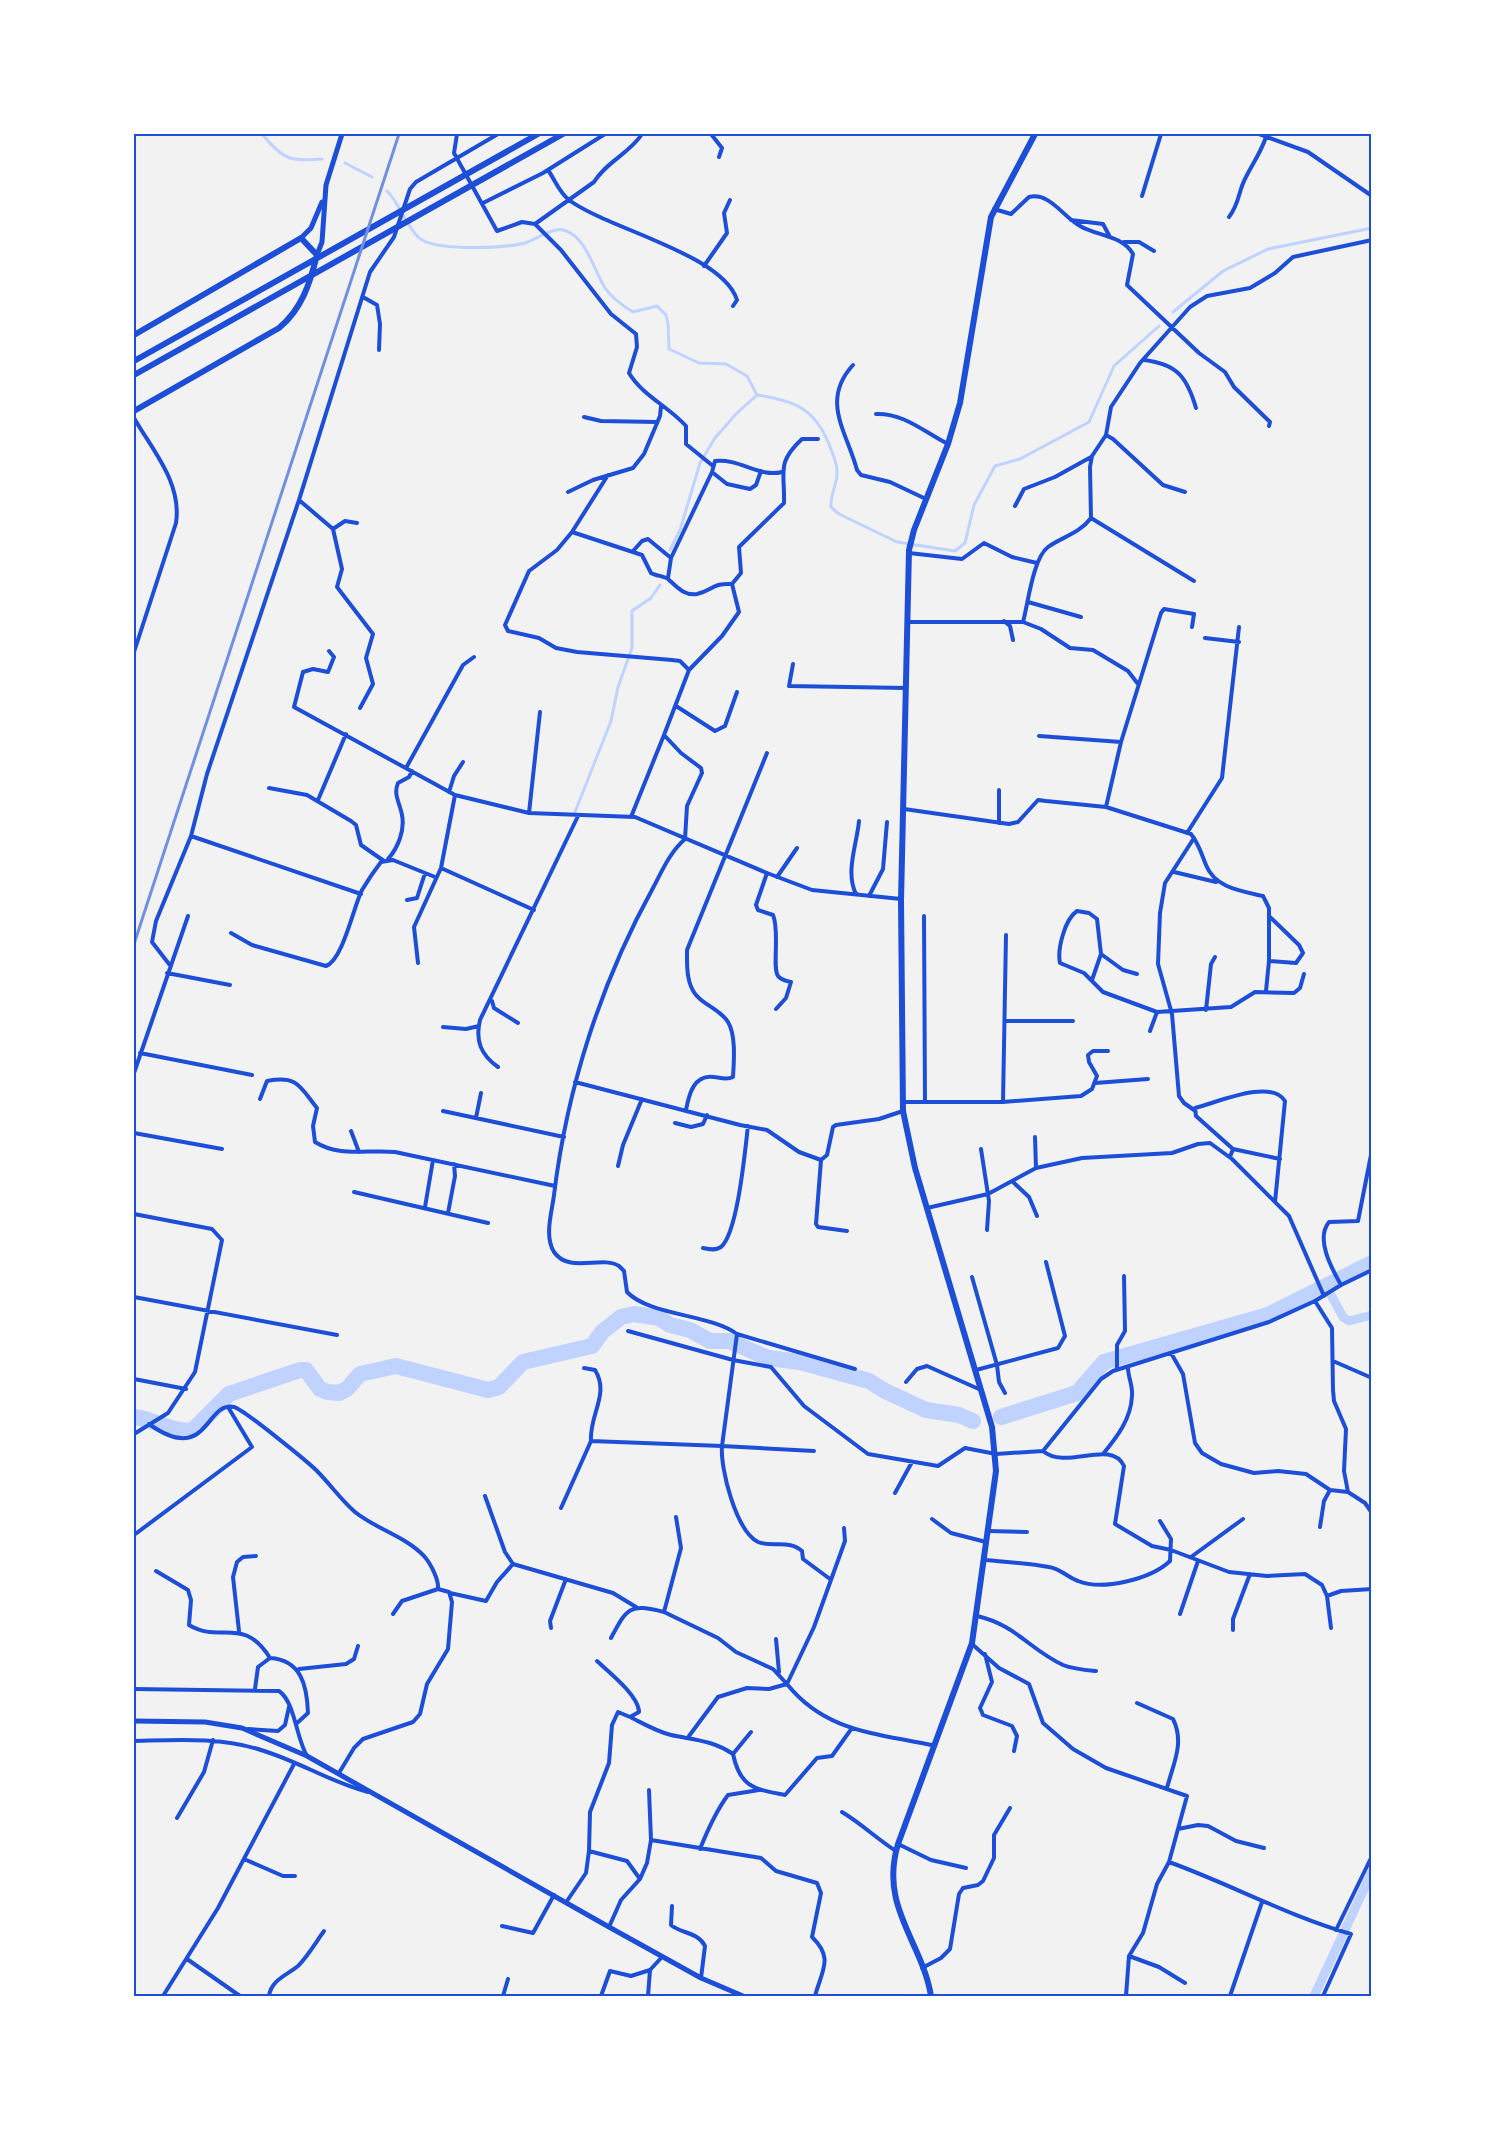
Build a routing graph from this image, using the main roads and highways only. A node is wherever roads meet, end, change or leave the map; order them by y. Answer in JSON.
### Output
{"nodes":[{"id":1,"x":538,"y":134,"type":"edge"},
{"id":2,"x":563,"y":134,"type":"edge"},
{"id":3,"x":1035,"y":134,"type":"edge"},
{"id":4,"x":134,"y":335,"type":"edge"},
{"id":5,"x":134,"y":361,"type":"edge"},
{"id":6,"x":134,"y":375,"type":"edge"},
{"id":7,"x":134,"y":411,"type":"edge"},
{"id":8,"x":931,"y":1996,"type":"edge"}],
"edges":[{"from":1,"to":5,"type":"main road"},
{"from":2,"to":6,"type":"main road"},
{"from":3,"to":8,"type":"main road"},
{"from":4,"to":7,"type":"main road"}]}
